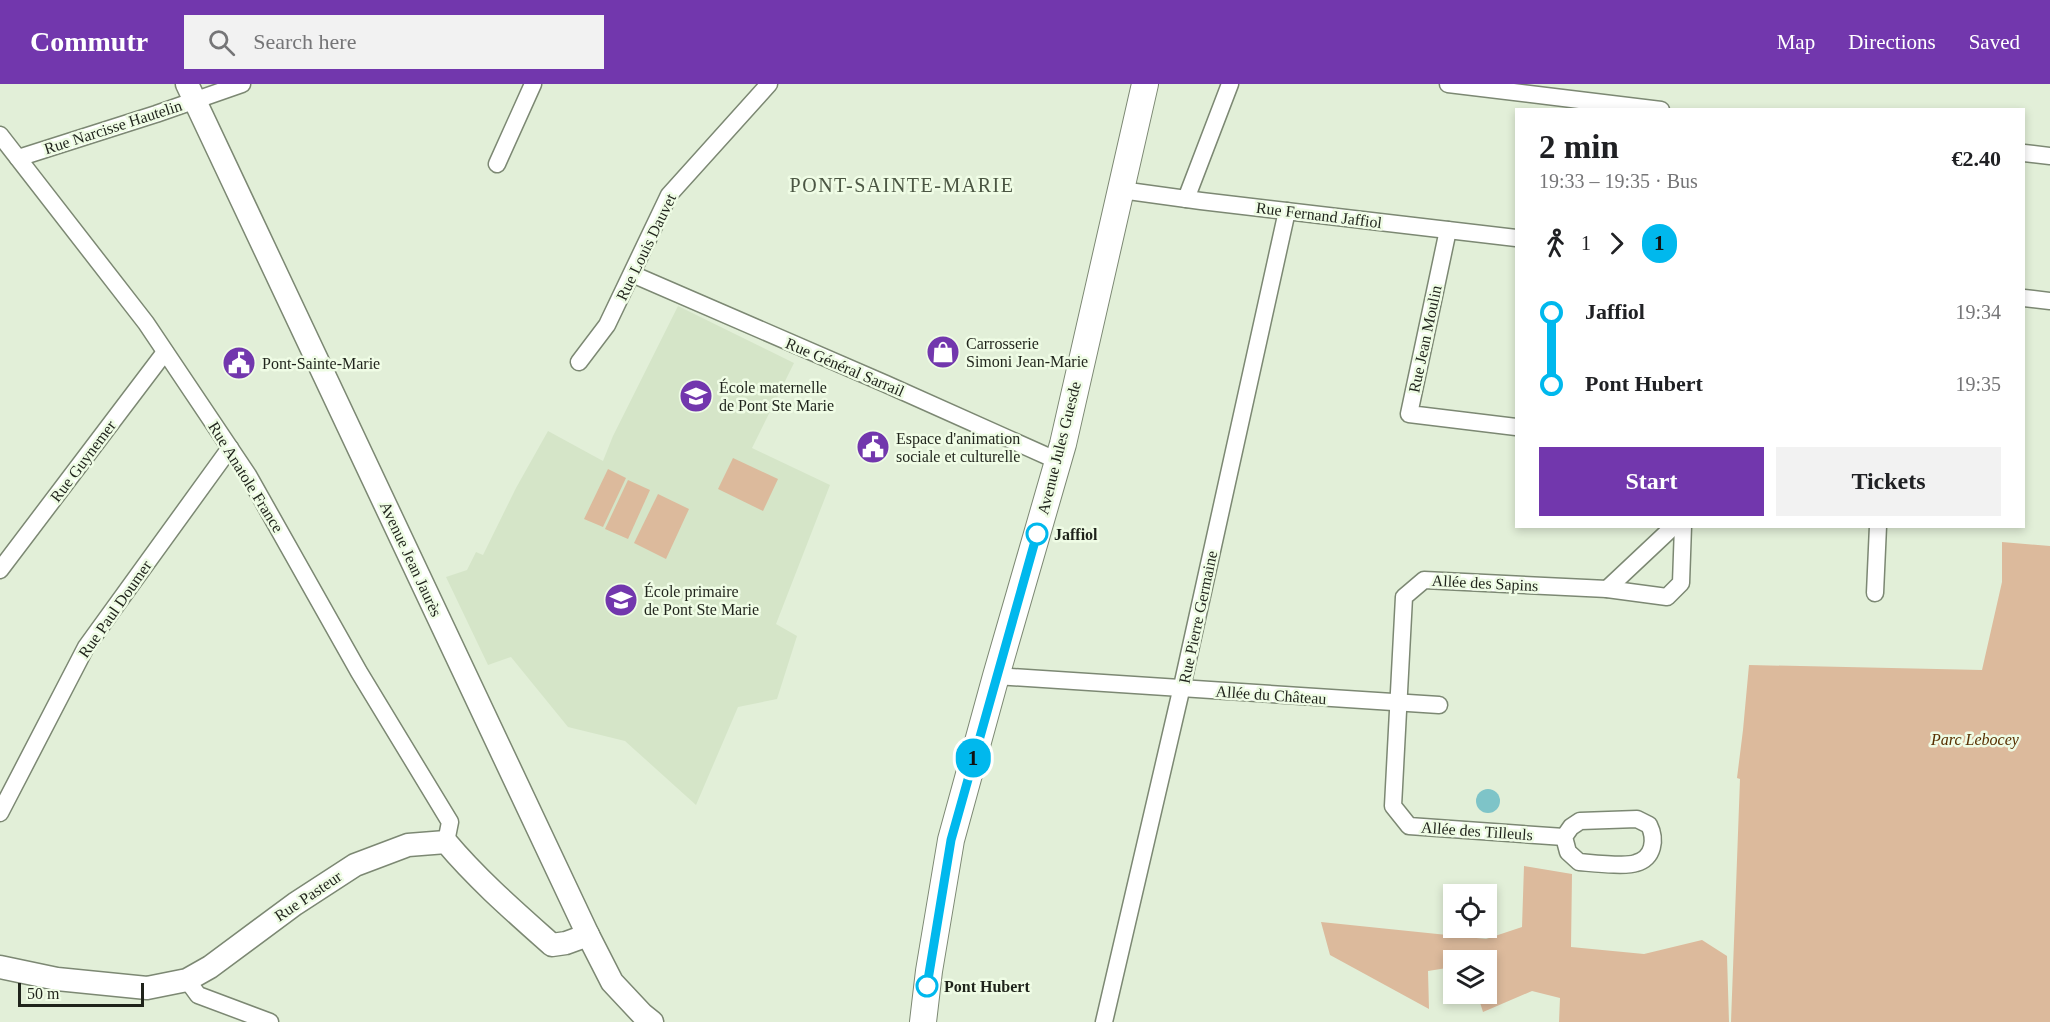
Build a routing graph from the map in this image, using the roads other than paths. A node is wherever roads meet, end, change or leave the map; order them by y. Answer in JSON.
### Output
{"nodes":[{"id":1,"x":242,"y":84,"type":"edge"},
{"id":2,"x":533,"y":84,"type":"edge"},
{"id":3,"x":769,"y":84,"type":"edge"},
{"id":4,"x":1145,"y":84,"type":"edge"},
{"id":5,"x":1230,"y":84,"type":"edge"},
{"id":6,"x":1448,"y":84,"type":"edge"},
{"id":7,"x":191,"y":93,"type":"edge"},
{"id":8,"x":1645,"y":108,"type":"edge"},
{"id":9,"x":0,"y":135,"type":"edge"},
{"id":10,"x":2025,"y":153,"type":"edge"},
{"id":11,"x":2050,"y":156,"type":"edge"},
{"id":12,"x":18,"y":158,"type":"junction"},
{"id":13,"x":497,"y":164,"type":"dead end"},
{"id":14,"x":1121,"y":190,"type":"junction"},
{"id":15,"x":1186,"y":199,"type":"junction"},
{"id":16,"x":1287,"y":211,"type":"junction"},
{"id":17,"x":1448,"y":230,"type":"junction"},
{"id":18,"x":1515,"y":238,"type":"edge"},
{"id":19,"x":632,"y":274,"type":"junction"},
{"id":20,"x":2025,"y":298,"type":"edge"},
{"id":21,"x":2050,"y":301,"type":"edge"},
{"id":22,"x":165,"y":352,"type":"junction"},
{"id":23,"x":579,"y":362,"type":"dead end"},
{"id":24,"x":1515,"y":427,"type":"edge"},
{"id":25,"x":230,"y":448,"type":"junction"},
{"id":26,"x":1058,"y":461,"type":"junction"},
{"id":27,"x":1672,"y":528,"type":"edge"},
{"id":28,"x":1683,"y":528,"type":"edge"},
{"id":29,"x":1878,"y":528,"type":"edge"},
{"id":30,"x":0,"y":570,"type":"edge"},
{"id":31,"x":1607,"y":589,"type":"junction"},
{"id":32,"x":1875,"y":593,"type":"dead end"},
{"id":33,"x":996,"y":676,"type":"junction"},
{"id":34,"x":1182,"y":689,"type":"junction"},
{"id":35,"x":1398,"y":703,"type":"junction"},
{"id":36,"x":1439,"y":705,"type":"dead end"},
{"id":37,"x":0,"y":813,"type":"edge"},
{"id":38,"x":1564,"y":837,"type":"junction"},
{"id":39,"x":446,"y":842,"type":"junction"},
{"id":40,"x":588,"y":935,"type":"junction"},
{"id":41,"x":0,"y":967,"type":"edge"},
{"id":42,"x":187,"y":980,"type":"junction"},
{"id":43,"x":270,"y":1022,"type":"edge"},
{"id":44,"x":652,"y":1022,"type":"edge"},
{"id":45,"x":923,"y":1022,"type":"edge"},
{"id":46,"x":1104,"y":1022,"type":"edge"}],
"edges":[{"from":1,"to":7,"type":"street","name":"Rue Narcisse Hautelin"},
{"from":2,"to":13,"type":"street"},
{"from":3,"to":19,"type":"street","name":"Rue Louis Dauvet"},
{"from":4,"to":14,"type":"main road","name":"Avenue Jules Guesde"},
{"from":5,"to":15,"type":"street"},
{"from":6,"to":8,"type":"street"},
{"from":7,"to":12,"type":"street","name":"Rue Narcisse Hautelin"},
{"from":7,"to":40,"type":"main road","name":"Avenue Jean Jaurès"},
{"from":9,"to":12,"type":"street","name":"Rue Anatole France"},
{"from":10,"to":11,"type":"street"},
{"from":12,"to":22,"type":"street","name":"Rue Anatole France"},
{"from":14,"to":15,"type":"street","name":"Rue Fernand Jaffiol"},
{"from":14,"to":26,"type":"main road","name":"Avenue Jules Guesde"},
{"from":15,"to":16,"type":"street","name":"Rue Fernand Jaffiol"},
{"from":16,"to":17,"type":"street","name":"Rue Fernand Jaffiol"},
{"from":16,"to":34,"type":"street","name":"Rue Pierre Germaine"},
{"from":17,"to":18,"type":"street","name":"Rue Fernand Jaffiol"},
{"from":17,"to":24,"type":"street","name":"Rue Jean Moulin"},
{"from":19,"to":23,"type":"street","name":"Rue Louis Dauvet"},
{"from":19,"to":26,"type":"street","name":"Rue Général Sarrail"},
{"from":20,"to":21,"type":"street"},
{"from":22,"to":25,"type":"street","name":"Rue Anatole France"},
{"from":22,"to":30,"type":"street","name":"Rue Guynemer"},
{"from":25,"to":37,"type":"street","name":"Rue Paul Doumer"},
{"from":25,"to":39,"type":"street","name":"Rue Anatole France"},
{"from":26,"to":33,"type":"main road","name":"Avenue Jules Guesde"},
{"from":27,"to":31,"type":"street"},
{"from":28,"to":31,"type":"street","name":"Allée des Sapins"},
{"from":29,"to":32,"type":"street"},
{"from":31,"to":35,"type":"street","name":"Allée des Sapins"},
{"from":33,"to":34,"type":"street","name":"Allée du Château"},
{"from":33,"to":45,"type":"main road","name":"Avenue Jules Guesde"},
{"from":34,"to":35,"type":"street","name":"Allée du Château"},
{"from":34,"to":46,"type":"street","name":"Rue Pierre Germaine"},
{"from":35,"to":36,"type":"street","name":"Allée du Château"},
{"from":35,"to":38,"type":"street","name":"Allée des Tilleuls"},
{"from":38,"to":38,"type":"street"},
{"from":39,"to":40,"type":"main road"},
{"from":39,"to":42,"type":"main road","name":"Rue Pasteur"},
{"from":40,"to":44,"type":"main road","name":"Avenue Jean Jaurès"},
{"from":41,"to":42,"type":"main road","name":"Rue Pasteur"},
{"from":42,"to":43,"type":"street"}]}
